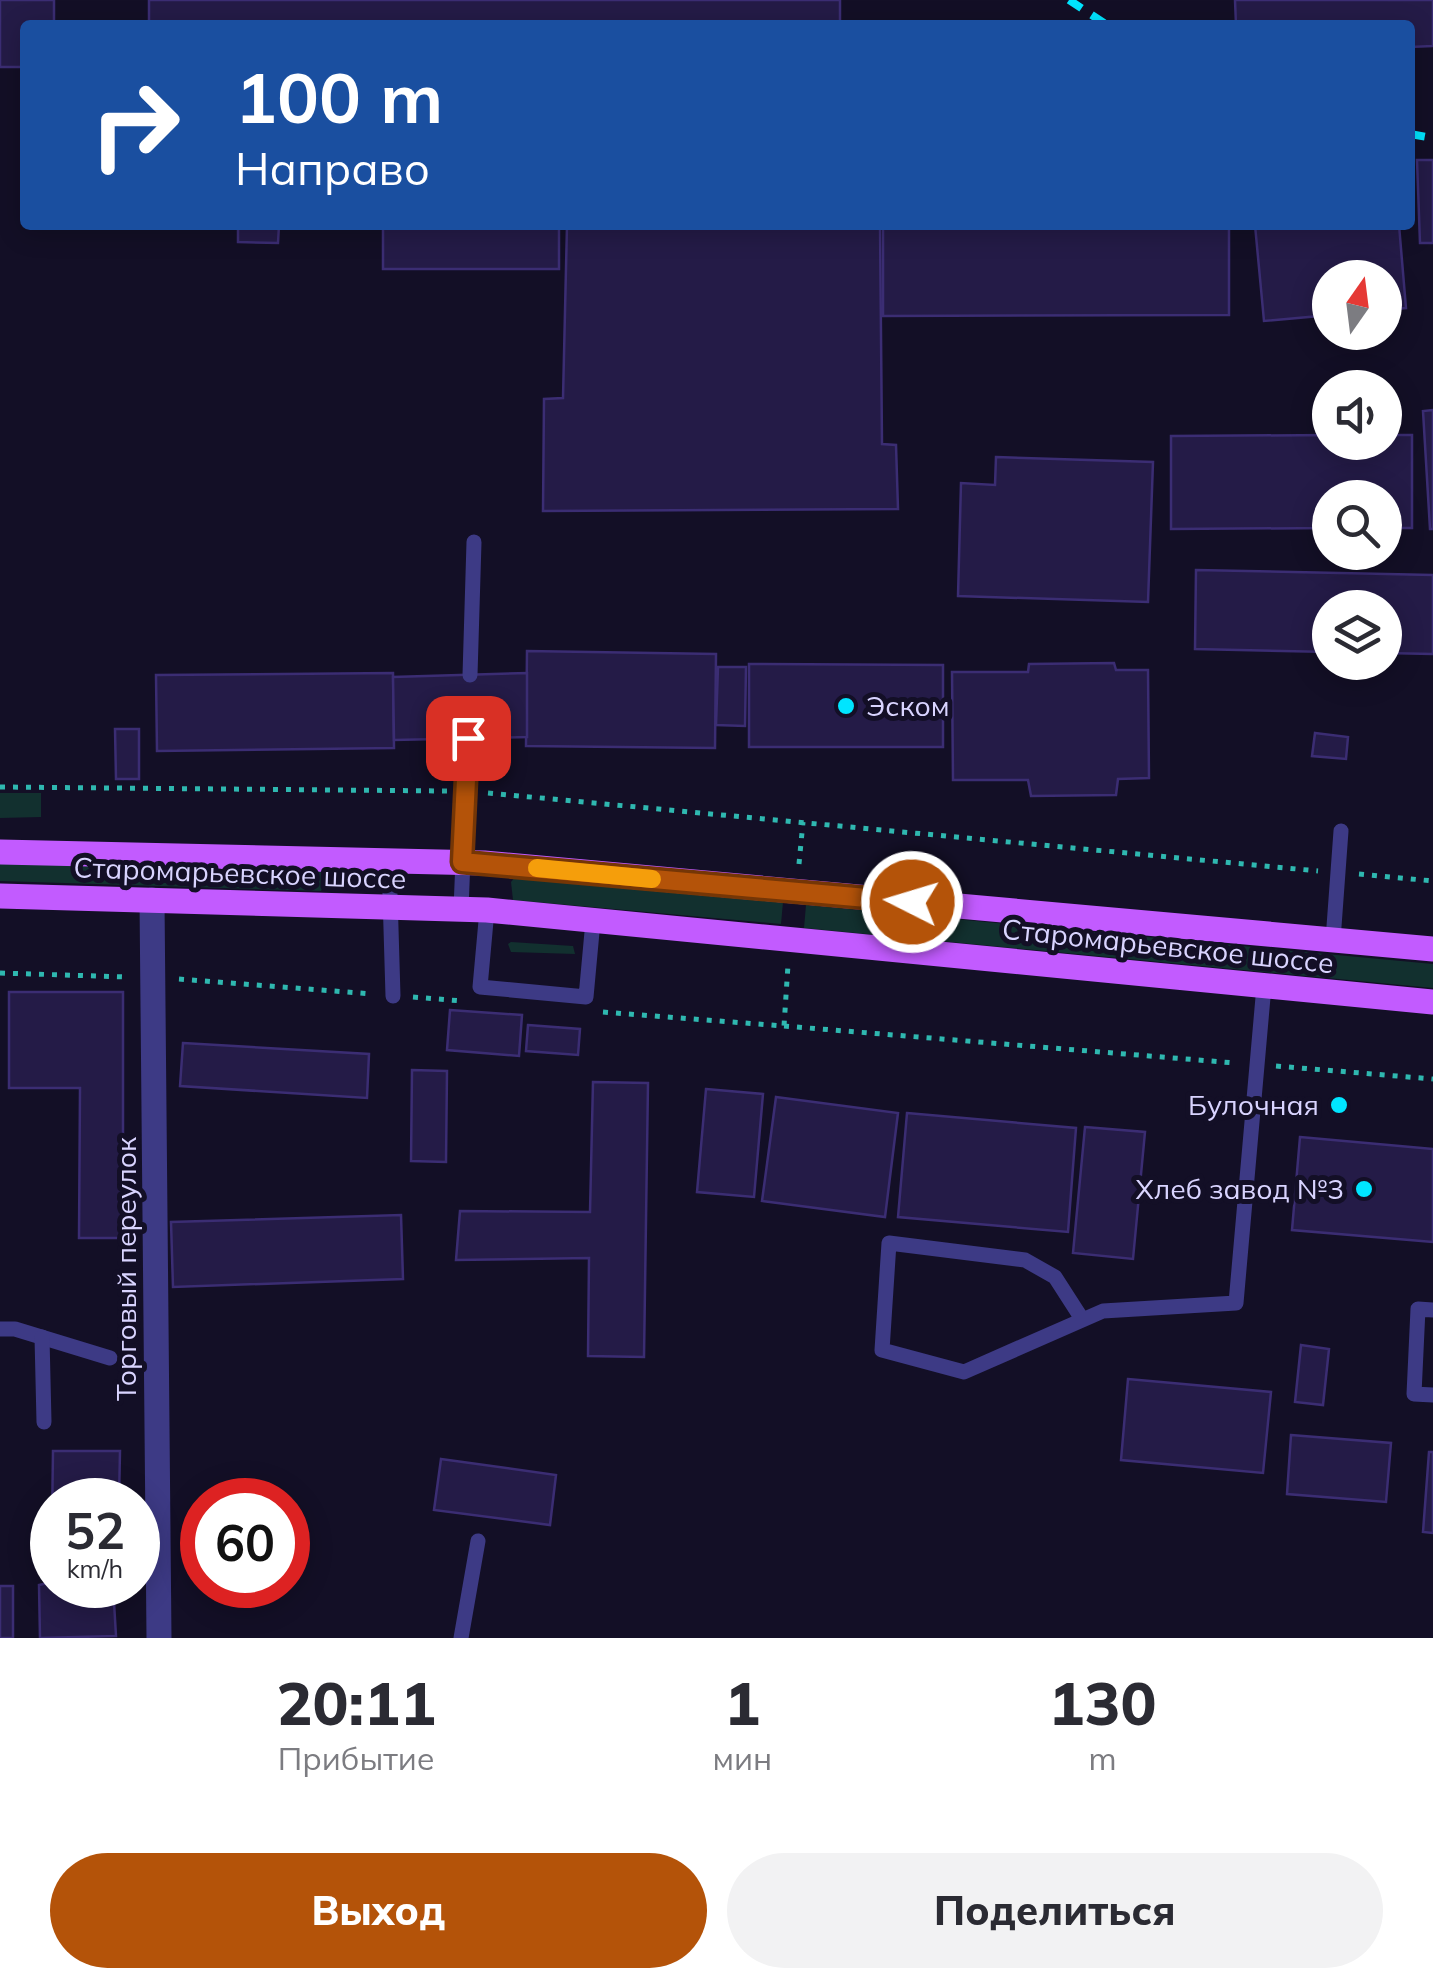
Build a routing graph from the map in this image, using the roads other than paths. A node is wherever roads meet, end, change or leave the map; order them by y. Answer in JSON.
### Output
{"nodes":[{"id":1,"x":474,"y":542,"type":"dead end"},
{"id":2,"x":470,"y":675,"type":"dead end"},
{"id":3,"x":468,"y":738,"type":"dead end"},
{"id":4,"x":1341,"y":831,"type":"dead end"},
{"id":5,"x":0,"y":852,"type":"edge"},
{"id":6,"x":389,"y":861,"type":"junction"},
{"id":7,"x":462,"y":862,"type":"junction"},
{"id":8,"x":0,"y":896,"type":"edge"},
{"id":9,"x":152,"y":900,"type":"junction"},
{"id":10,"x":390,"y":907,"type":"junction"},
{"id":11,"x":460,"y":910,"type":"junction"},
{"id":12,"x":487,"y":910,"type":"junction"},
{"id":13,"x":594,"y":921,"type":"junction"},
{"id":14,"x":1333,"y":940,"type":"junction"},
{"id":15,"x":1433,"y":949,"type":"edge"},
{"id":16,"x":1264,"y":986,"type":"junction"},
{"id":17,"x":393,"y":996,"type":"dead end"},
{"id":18,"x":1433,"y":1002,"type":"edge"},
{"id":19,"x":1433,"y":1310,"type":"edge"},
{"id":20,"x":1082,"y":1319,"type":"junction"},
{"id":21,"x":0,"y":1329,"type":"edge"},
{"id":22,"x":42,"y":1337,"type":"junction"},
{"id":23,"x":110,"y":1358,"type":"dead end"},
{"id":24,"x":1433,"y":1395,"type":"edge"},
{"id":25,"x":44,"y":1422,"type":"dead end"},
{"id":26,"x":478,"y":1541,"type":"dead end"},
{"id":27,"x":159,"y":1638,"type":"edge"},
{"id":28,"x":460,"y":1638,"type":"edge"}],
"edges":[{"from":1,"to":2,"type":"lane"},
{"from":3,"to":7,"type":"lane"},
{"from":4,"to":14,"type":"lane"},
{"from":5,"to":6,"type":"main road","name":"Старомарьевское шоссе"},
{"from":6,"to":7,"type":"main road","name":"Старомарьевское шоссе"},
{"from":6,"to":10,"type":"lane"},
{"from":7,"to":11,"type":"lane"},
{"from":7,"to":14,"type":"main road","name":"Старомарьевское шоссе"},
{"from":8,"to":9,"type":"main road","name":"Старомарьевское шоссе"},
{"from":9,"to":10,"type":"main road","name":"Старомарьевское шоссе"},
{"from":9,"to":27,"type":"street","name":"Торговый переулок"},
{"from":10,"to":11,"type":"main road","name":"Старомарьевское шоссе"},
{"from":10,"to":17,"type":"lane"},
{"from":11,"to":12,"type":"main road","name":"Старомарьевское шоссе"},
{"from":12,"to":13,"type":"main road","name":"Старомарьевское шоссе"},
{"from":12,"to":13,"type":"lane"},
{"from":13,"to":16,"type":"main road","name":"Старомарьевское шоссе"},
{"from":14,"to":15,"type":"main road","name":"Старомарьевское шоссе"},
{"from":16,"to":18,"type":"main road","name":"Старомарьевское шоссе"},
{"from":16,"to":20,"type":"lane"},
{"from":19,"to":24,"type":"lane"},
{"from":20,"to":20,"type":"lane"},
{"from":21,"to":22,"type":"lane"},
{"from":22,"to":23,"type":"lane"},
{"from":22,"to":25,"type":"lane"},
{"from":26,"to":28,"type":"lane"}]}
